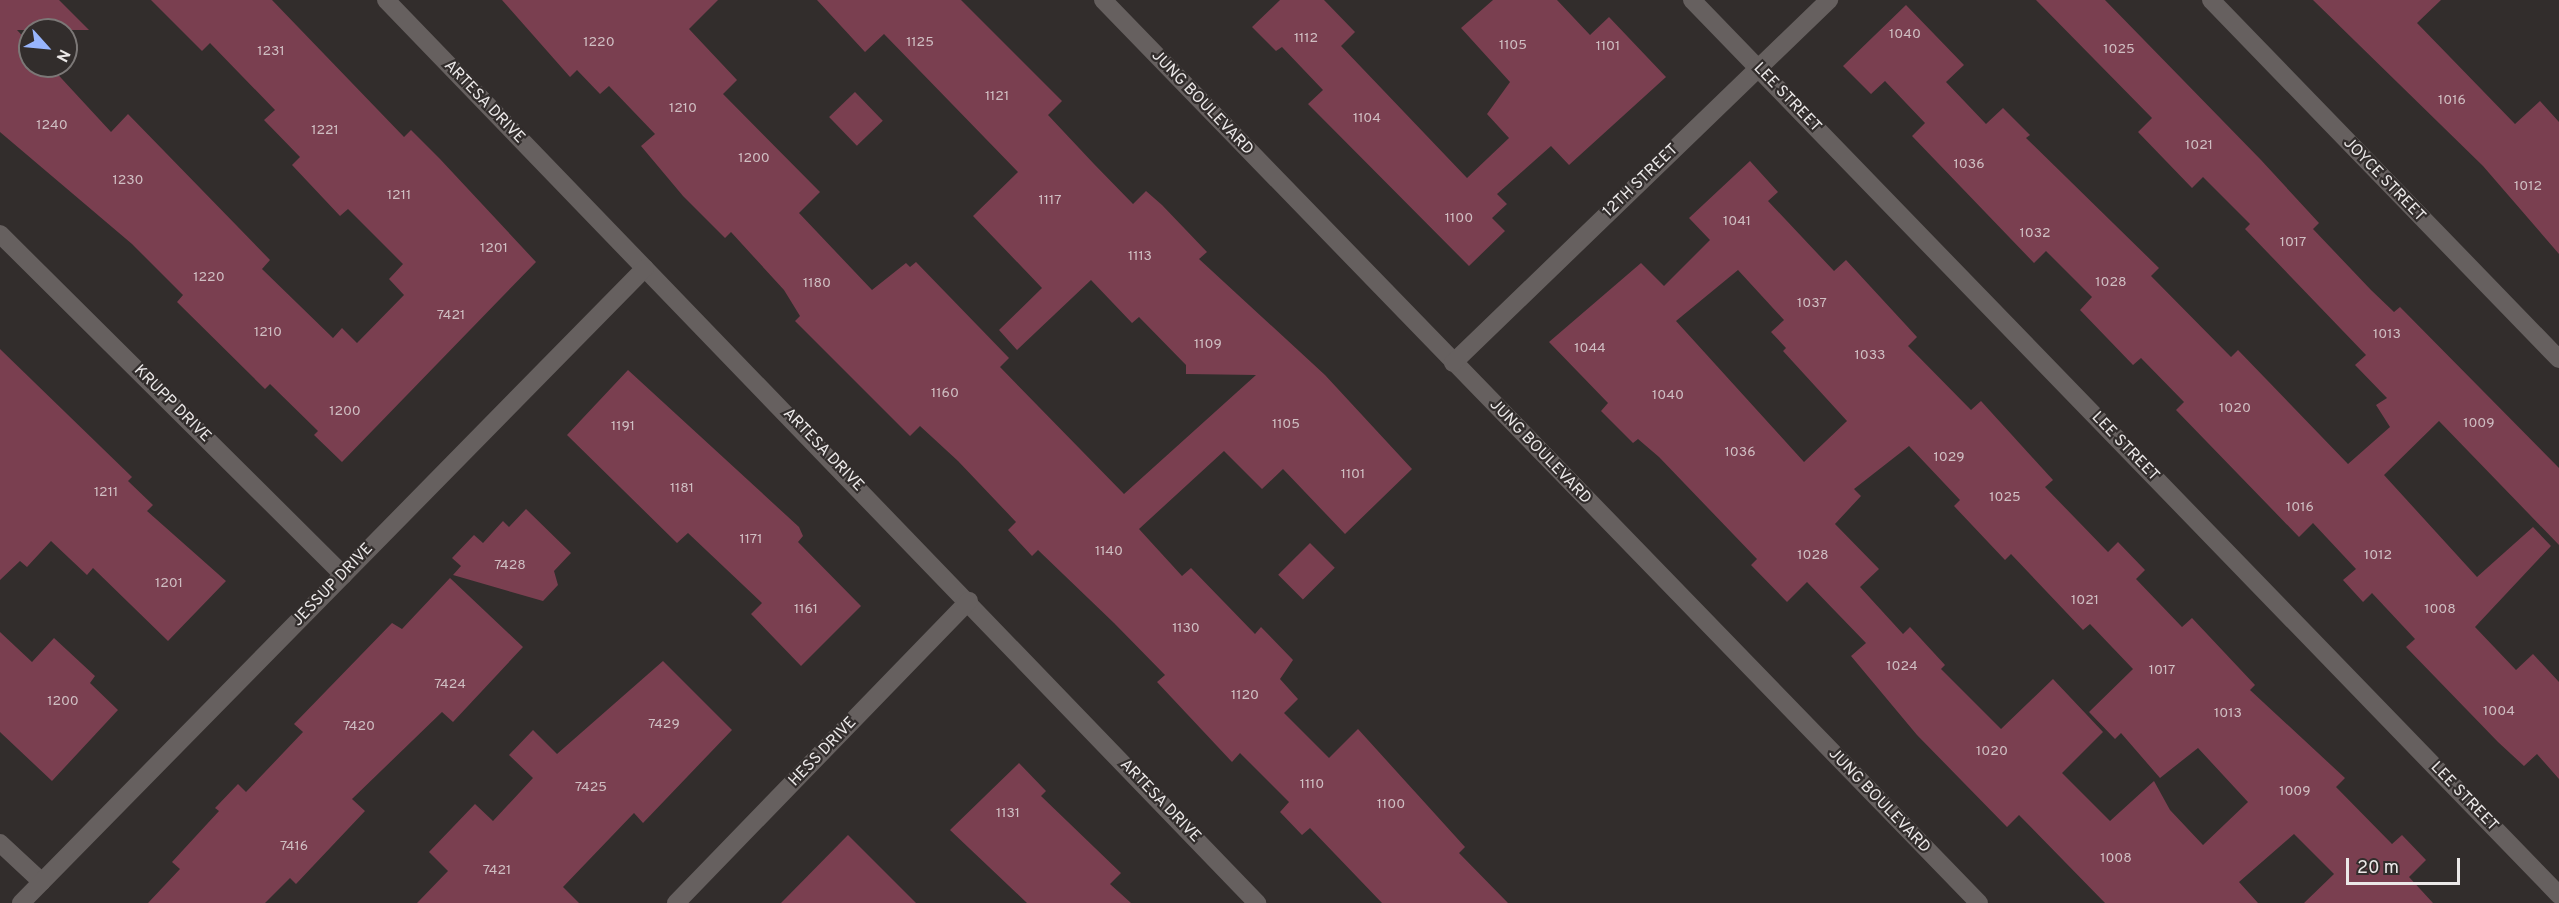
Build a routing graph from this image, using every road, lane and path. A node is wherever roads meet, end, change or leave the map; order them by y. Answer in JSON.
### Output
{"nodes":[{"id":1,"x":386,"y":0,"type":"edge"},
{"id":2,"x":1103,"y":0,"type":"edge"},
{"id":3,"x":1692,"y":0,"type":"edge"},
{"id":4,"x":1829,"y":0,"type":"edge"},
{"id":5,"x":2211,"y":0,"type":"edge"},
{"id":6,"x":1758,"y":68,"type":"junction"},
{"id":7,"x":0,"y":234,"type":"edge"},
{"id":8,"x":645,"y":268,"type":"junction"},
{"id":9,"x":2559,"y":359,"type":"edge"},
{"id":10,"x":1453,"y":363,"type":"junction"},
{"id":11,"x":343,"y":575,"type":"junction"},
{"id":12,"x":969,"y":601,"type":"junction"},
{"id":13,"x":0,"y":843,"type":"edge"},
{"id":14,"x":42,"y":882,"type":"junction"},
{"id":15,"x":2559,"y":895,"type":"edge"},
{"id":16,"x":21,"y":903,"type":"edge"},
{"id":17,"x":676,"y":903,"type":"edge"},
{"id":18,"x":1257,"y":903,"type":"edge"},
{"id":19,"x":1979,"y":903,"type":"edge"}],
"edges":[{"from":1,"to":8,"type":"street","name":"ARTESA DRIVE"},
{"from":2,"to":10,"type":"street","name":"JUNG BOULEVARD"},
{"from":3,"to":6,"type":"street","name":"LEE STREET"},
{"from":4,"to":6,"type":"street","name":"12TH STREET"},
{"from":5,"to":9,"type":"street","name":"JOYCE STREET"},
{"from":6,"to":10,"type":"street","name":"12TH STREET"},
{"from":6,"to":15,"type":"street","name":"LEE STREET"},
{"from":7,"to":11,"type":"street","name":"KRUPP DRIVE"},
{"from":8,"to":11,"type":"street","name":"JESSUP DRIVE"},
{"from":8,"to":12,"type":"street","name":"ARTESA DRIVE"},
{"from":10,"to":19,"type":"street","name":"JUNG BOULEVARD"},
{"from":11,"to":14,"type":"street","name":"JESSUP DRIVE"},
{"from":12,"to":17,"type":"street","name":"HESS DRIVE"},
{"from":12,"to":18,"type":"street","name":"ARTESA DRIVE"},
{"from":13,"to":14,"type":"street"},
{"from":14,"to":16,"type":"street","name":"JESSUP DRIVE"}]}
